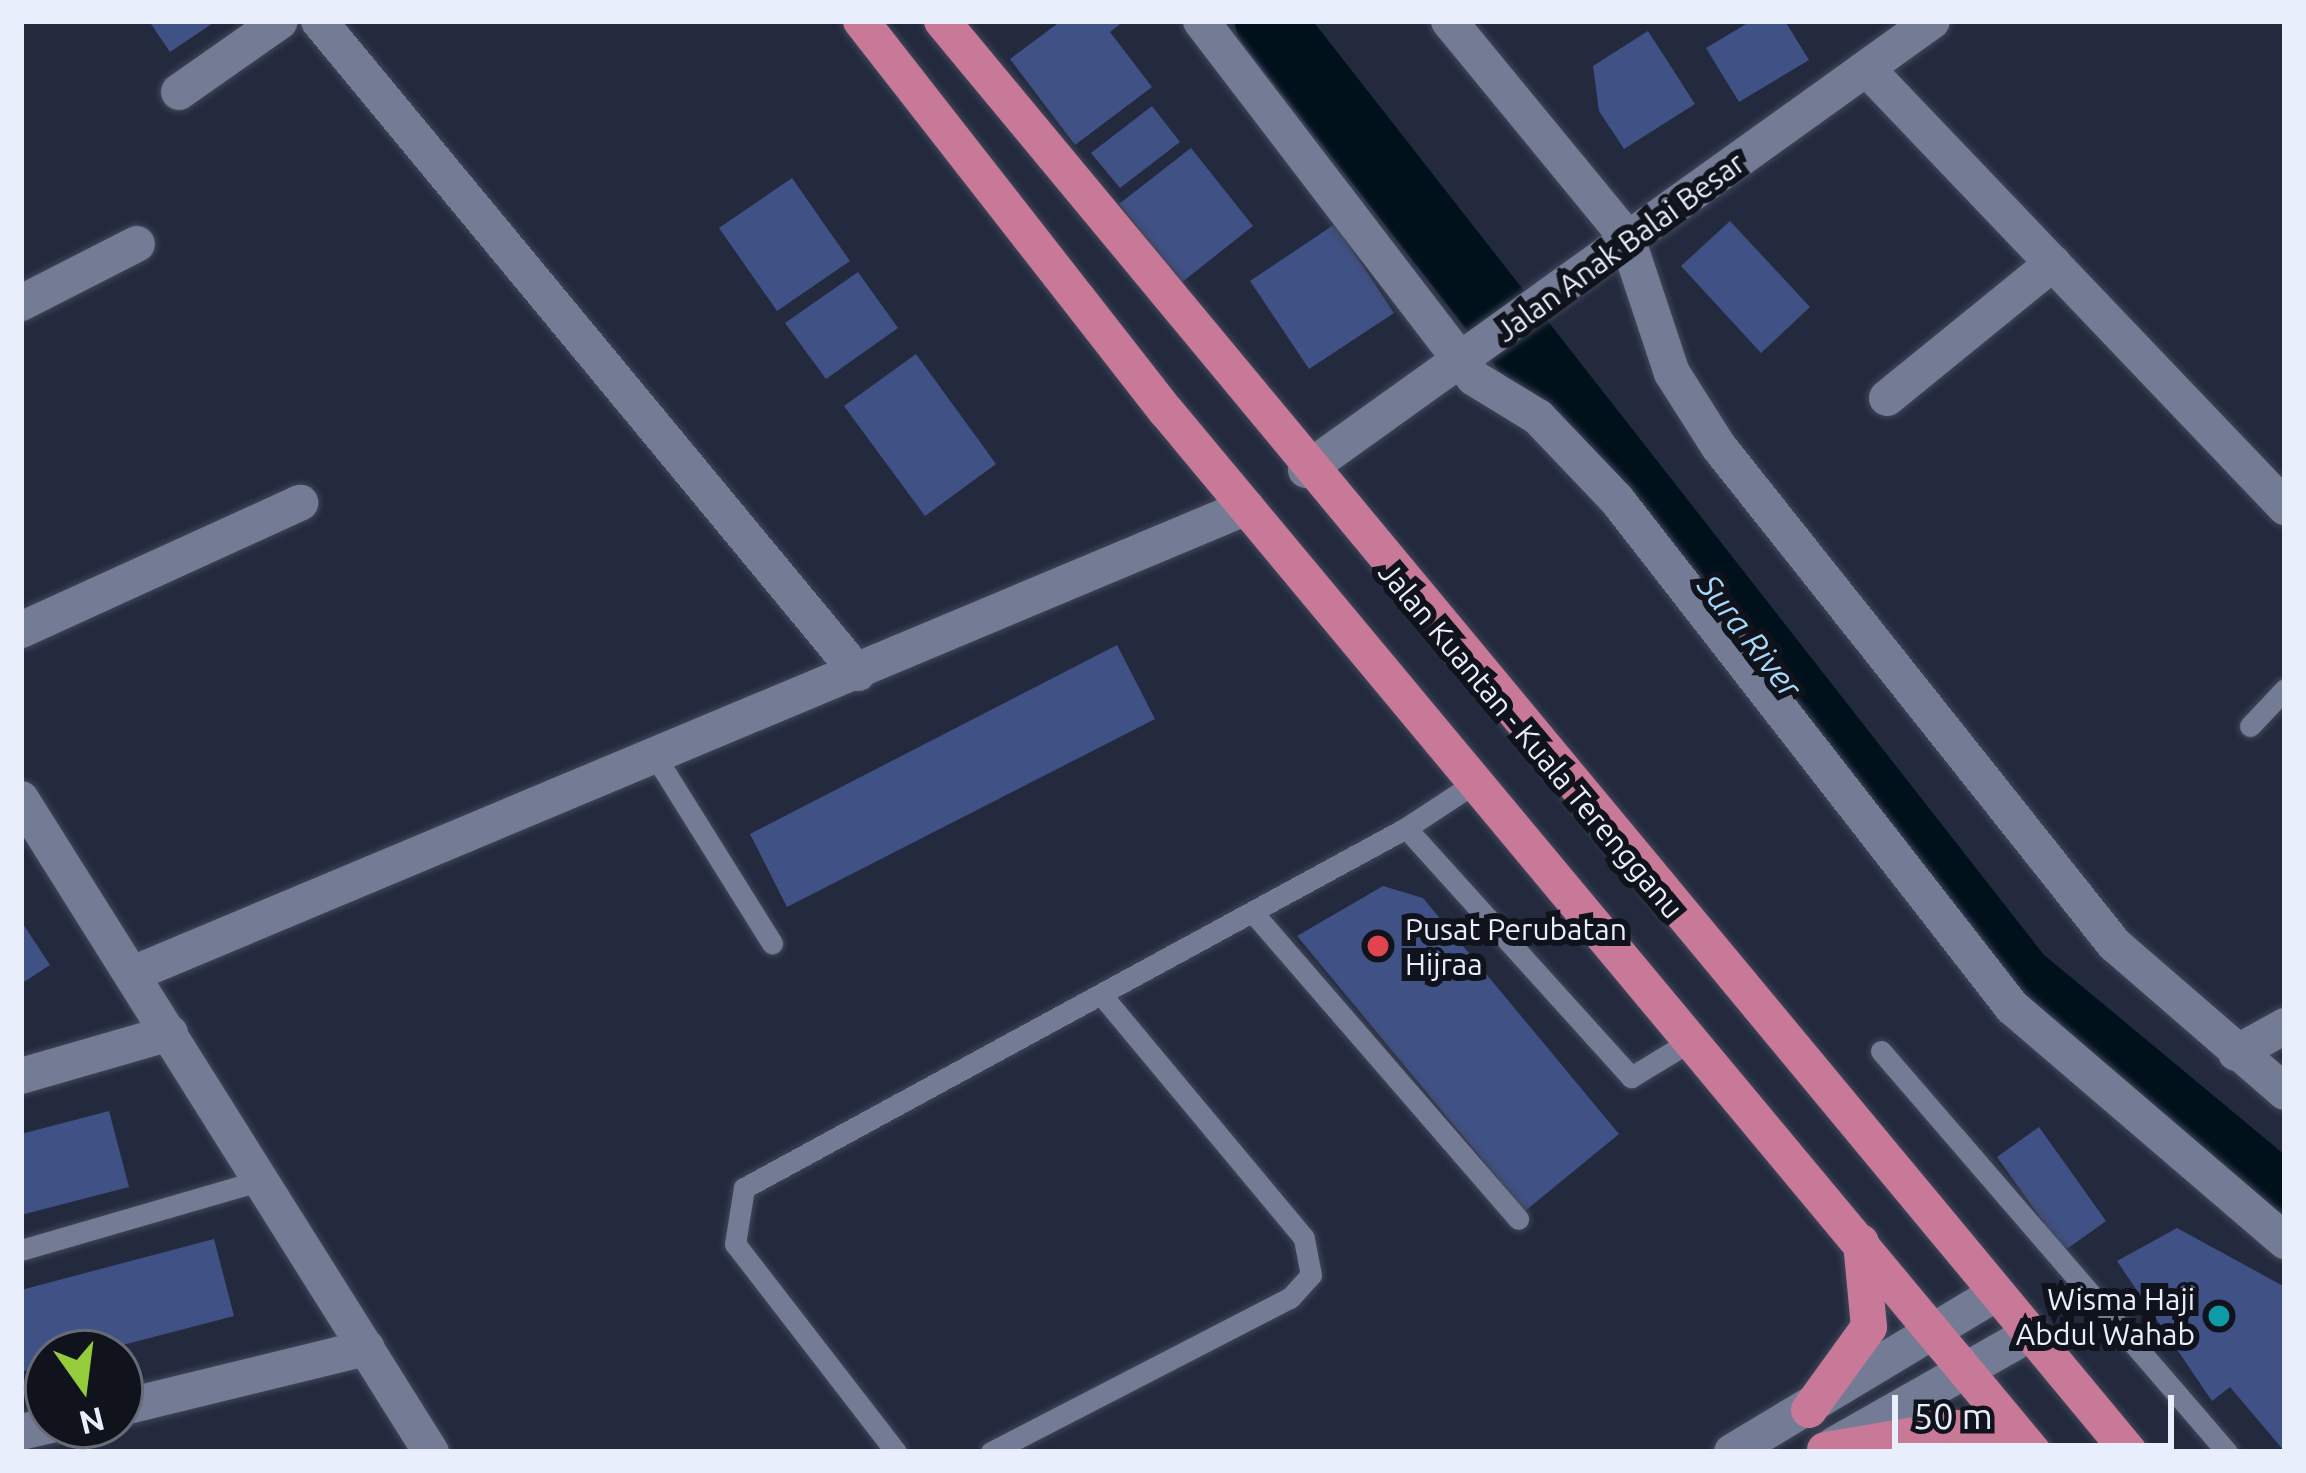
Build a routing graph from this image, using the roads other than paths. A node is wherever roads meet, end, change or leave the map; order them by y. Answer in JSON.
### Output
{"nodes":[{"id":1,"x":280,"y":21,"type":"edge"},
{"id":2,"x":319,"y":21,"type":"edge"},
{"id":3,"x":861,"y":21,"type":"edge"},
{"id":4,"x":942,"y":21,"type":"edge"},
{"id":5,"x":1202,"y":21,"type":"edge"},
{"id":6,"x":1449,"y":21,"type":"edge"},
{"id":7,"x":1932,"y":21,"type":"edge"},
{"id":8,"x":1869,"y":70,"type":"junction"},
{"id":9,"x":178,"y":92,"type":"dead end"},
{"id":10,"x":1627,"y":238,"type":"junction"},
{"id":11,"x":136,"y":244,"type":"dead end"},
{"id":12,"x":2053,"y":263,"type":"junction"},
{"id":13,"x":21,"y":303,"type":"edge"},
{"id":14,"x":1472,"y":356,"type":"junction"},
{"id":15,"x":1887,"y":398,"type":"dead end"},
{"id":16,"x":1306,"y":470,"type":"junction"},
{"id":17,"x":300,"y":503,"type":"dead end"},
{"id":18,"x":1247,"y":507,"type":"junction"},
{"id":19,"x":2285,"y":507,"type":"edge"},
{"id":20,"x":21,"y":630,"type":"edge"},
{"id":21,"x":858,"y":673,"type":"junction"},
{"id":22,"x":2285,"y":689,"type":"edge"},
{"id":23,"x":2250,"y":726,"type":"dead end"},
{"id":24,"x":655,"y":756,"type":"junction"},
{"id":25,"x":1476,"y":782,"type":"junction"},
{"id":26,"x":21,"y":799,"type":"edge"},
{"id":27,"x":1406,"y":828,"type":"junction"},
{"id":28,"x":1256,"y":916,"type":"junction"},
{"id":29,"x":772,"y":943,"type":"dead end"},
{"id":30,"x":137,"y":972,"type":"junction"},
{"id":31,"x":1104,"y":998,"type":"junction"},
{"id":32,"x":2285,"y":1026,"type":"edge"},
{"id":33,"x":170,"y":1033,"type":"junction"},
{"id":34,"x":1694,"y":1039,"type":"junction"},
{"id":35,"x":1881,"y":1051,"type":"dead end"},
{"id":36,"x":2236,"y":1053,"type":"junction"},
{"id":37,"x":21,"y":1076,"type":"edge"},
{"id":38,"x":2285,"y":1092,"type":"edge"},
{"id":39,"x":262,"y":1180,"type":"junction"},
{"id":40,"x":1518,"y":1219,"type":"dead end"},
{"id":41,"x":2285,"y":1241,"type":"edge"},
{"id":42,"x":1861,"y":1242,"type":"junction"},
{"id":43,"x":21,"y":1250,"type":"edge"},
{"id":44,"x":1995,"y":1294,"type":"junction"},
{"id":45,"x":2029,"y":1334,"type":"junction"},
{"id":46,"x":1939,"y":1336,"type":"junction"},
{"id":47,"x":367,"y":1348,"type":"junction"},
{"id":48,"x":1971,"y":1377,"type":"junction"},
{"id":49,"x":144,"y":1402,"type":"edge"},
{"id":50,"x":1809,"y":1410,"type":"junction"},
{"id":51,"x":1823,"y":1451,"type":"edge"},
{"id":52,"x":431,"y":1452,"type":"edge"},
{"id":53,"x":896,"y":1452,"type":"edge"},
{"id":54,"x":991,"y":1452,"type":"edge"},
{"id":55,"x":1732,"y":1452,"type":"edge"},
{"id":56,"x":2031,"y":1452,"type":"edge"},
{"id":57,"x":2129,"y":1452,"type":"edge"},
{"id":58,"x":2227,"y":1452,"type":"edge"}],
"edges":[{"from":1,"to":9,"type":"street"},
{"from":2,"to":21,"type":"street"},
{"from":3,"to":18,"type":"highway"},
{"from":4,"to":16,"type":"highway","name":"Jalan Kuantan - Kuala Terengganu"},
{"from":5,"to":14,"type":"street"},
{"from":6,"to":10,"type":"street"},
{"from":7,"to":8,"type":"street","name":"Jalan Anak Balai Besar"},
{"from":8,"to":10,"type":"street","name":"Jalan Anak Balai Besar"},
{"from":8,"to":12,"type":"street"},
{"from":10,"to":14,"type":"street","name":"Jalan Anak Balai Besar"},
{"from":10,"to":36,"type":"street"},
{"from":11,"to":13,"type":"street"},
{"from":12,"to":15,"type":"street"},
{"from":12,"to":19,"type":"street"},
{"from":14,"to":16,"type":"street","name":"Jalan Anak Balai Besar"},
{"from":14,"to":41,"type":"street"},
{"from":16,"to":44,"type":"highway","name":"Jalan Kuantan - Kuala Terengganu"},
{"from":17,"to":20,"type":"street"},
{"from":18,"to":21,"type":"street"},
{"from":18,"to":25,"type":"highway"},
{"from":21,"to":24,"type":"street"},
{"from":22,"to":23,"type":"lane"},
{"from":24,"to":29,"type":"lane"},
{"from":24,"to":30,"type":"street"},
{"from":25,"to":27,"type":"lane"},
{"from":25,"to":34,"type":"highway"},
{"from":26,"to":30,"type":"street"},
{"from":27,"to":28,"type":"lane"},
{"from":27,"to":34,"type":"lane"},
{"from":28,"to":31,"type":"lane"},
{"from":28,"to":40,"type":"lane"},
{"from":30,"to":33,"type":"street"},
{"from":31,"to":53,"type":"lane"},
{"from":31,"to":54,"type":"lane"},
{"from":32,"to":36,"type":"street"},
{"from":33,"to":37,"type":"street"},
{"from":33,"to":39,"type":"street"},
{"from":34,"to":42,"type":"highway"},
{"from":35,"to":58,"type":"lane"},
{"from":36,"to":38,"type":"street"},
{"from":39,"to":43,"type":"lane"},
{"from":39,"to":47,"type":"street"},
{"from":42,"to":46,"type":"highway"},
{"from":42,"to":50,"type":"highway"},
{"from":44,"to":45,"type":"highway","name":"Jalan Kuantan - Kuala Terengganu"},
{"from":44,"to":46,"type":"street"},
{"from":45,"to":48,"type":"street"},
{"from":45,"to":57,"type":"highway","name":"Jalan Kuantan - Kuala Terengganu"},
{"from":46,"to":48,"type":"highway"},
{"from":46,"to":50,"type":"street"},
{"from":47,"to":49,"type":"street"},
{"from":47,"to":52,"type":"street"},
{"from":48,"to":51,"type":"street"},
{"from":48,"to":56,"type":"highway"},
{"from":50,"to":55,"type":"street"},
{"from":51,"to":56,"type":"highway"}]}
